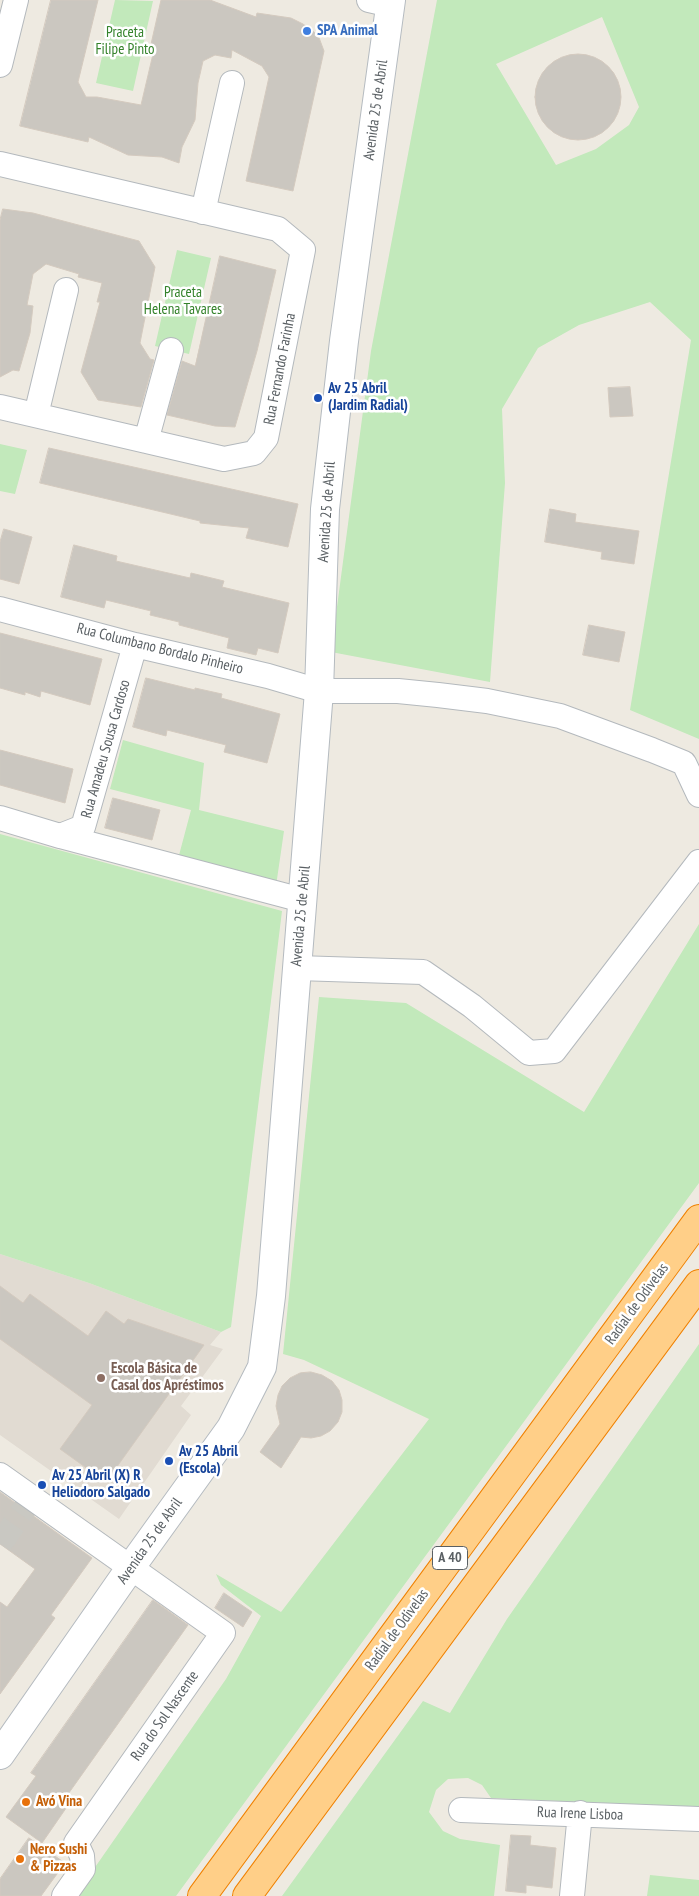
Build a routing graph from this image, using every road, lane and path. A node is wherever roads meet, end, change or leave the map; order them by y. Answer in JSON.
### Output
{"nodes":[{"id":1,"x":16,"y":0,"type":"edge"},
{"id":2,"x":384,"y":2,"type":"edge"},
{"id":3,"x":0,"y":65,"type":"edge"},
{"id":4,"x":232,"y":83,"type":"dead end"},
{"id":5,"x":0,"y":164,"type":"edge"},
{"id":6,"x":203,"y":212,"type":"junction"},
{"id":7,"x":66,"y":290,"type":"dead end"},
{"id":8,"x":171,"y":350,"type":"dead end"},
{"id":9,"x":0,"y":407,"type":"edge"},
{"id":10,"x":36,"y":415,"type":"junction"},
{"id":11,"x":146,"y":441,"type":"junction"},
{"id":12,"x":0,"y":609,"type":"edge"},
{"id":13,"x":135,"y":645,"type":"junction"},
{"id":14,"x":319,"y":691,"type":"junction"},
{"id":15,"x":699,"y":795,"type":"edge"},
{"id":16,"x":0,"y":818,"type":"edge"},
{"id":17,"x":60,"y":836,"type":"junction"},
{"id":18,"x":699,"y":862,"type":"edge"},
{"id":19,"x":302,"y":900,"type":"junction"},
{"id":20,"x":297,"y":968,"type":"junction"},
{"id":21,"x":699,"y":1219,"type":"edge"},
{"id":22,"x":699,"y":1284,"type":"edge"},
{"id":23,"x":0,"y":1475,"type":"edge"},
{"id":24,"x":130,"y":1568,"type":"junction"},
{"id":25,"x":0,"y":1755,"type":"edge"},
{"id":26,"x":461,"y":1810,"type":"dead end"},
{"id":27,"x":580,"y":1814,"type":"junction"},
{"id":28,"x":699,"y":1819,"type":"edge"},
{"id":29,"x":64,"y":1896,"type":"edge"},
{"id":30,"x":202,"y":1896,"type":"edge"},
{"id":31,"x":247,"y":1896,"type":"edge"},
{"id":32,"x":572,"y":1896,"type":"edge"}],
"edges":[{"from":1,"to":3,"type":"street"},
{"from":2,"to":14,"type":"street","name":"Avenida 25 de Abril"},
{"from":4,"to":6,"type":"street"},
{"from":5,"to":6,"type":"street","name":"Rua Fernando Farinha"},
{"from":6,"to":11,"type":"street","name":"Rua Fernando Farinha"},
{"from":7,"to":10,"type":"street"},
{"from":8,"to":11,"type":"street"},
{"from":9,"to":10,"type":"street","name":"Rua Fernando Farinha"},
{"from":10,"to":11,"type":"street","name":"Rua Fernando Farinha"},
{"from":12,"to":13,"type":"street","name":"Rua Columbano Bordalo Pinheiro"},
{"from":13,"to":14,"type":"street","name":"Rua Columbano Bordalo Pinheiro"},
{"from":13,"to":17,"type":"street","name":"Rua Amadeu Sousa Cardoso"},
{"from":14,"to":15,"type":"street","name":"Rua Columbano Bordalo Pinheiro"},
{"from":14,"to":19,"type":"street","name":"Avenida 25 de Abril"},
{"from":16,"to":17,"type":"street"},
{"from":17,"to":19,"type":"street"},
{"from":18,"to":20,"type":"street"},
{"from":19,"to":20,"type":"street","name":"Avenida 25 de Abril"},
{"from":20,"to":24,"type":"street","name":"Avenida 25 de Abril"},
{"from":21,"to":30,"type":"highway","name":"Radial de Odivelas","number":"A 40"},
{"from":22,"to":31,"type":"highway","number":"A 40"},
{"from":23,"to":24,"type":"street"},
{"from":24,"to":25,"type":"street","name":"Avenida 25 de Abril"},
{"from":24,"to":29,"type":"street","name":"Rua do Sol Nascente"},
{"from":26,"to":27,"type":"street","name":"Rua Irene Lisboa"},
{"from":27,"to":28,"type":"street","name":"Rua Irene Lisboa"},
{"from":27,"to":32,"type":"street"}]}
